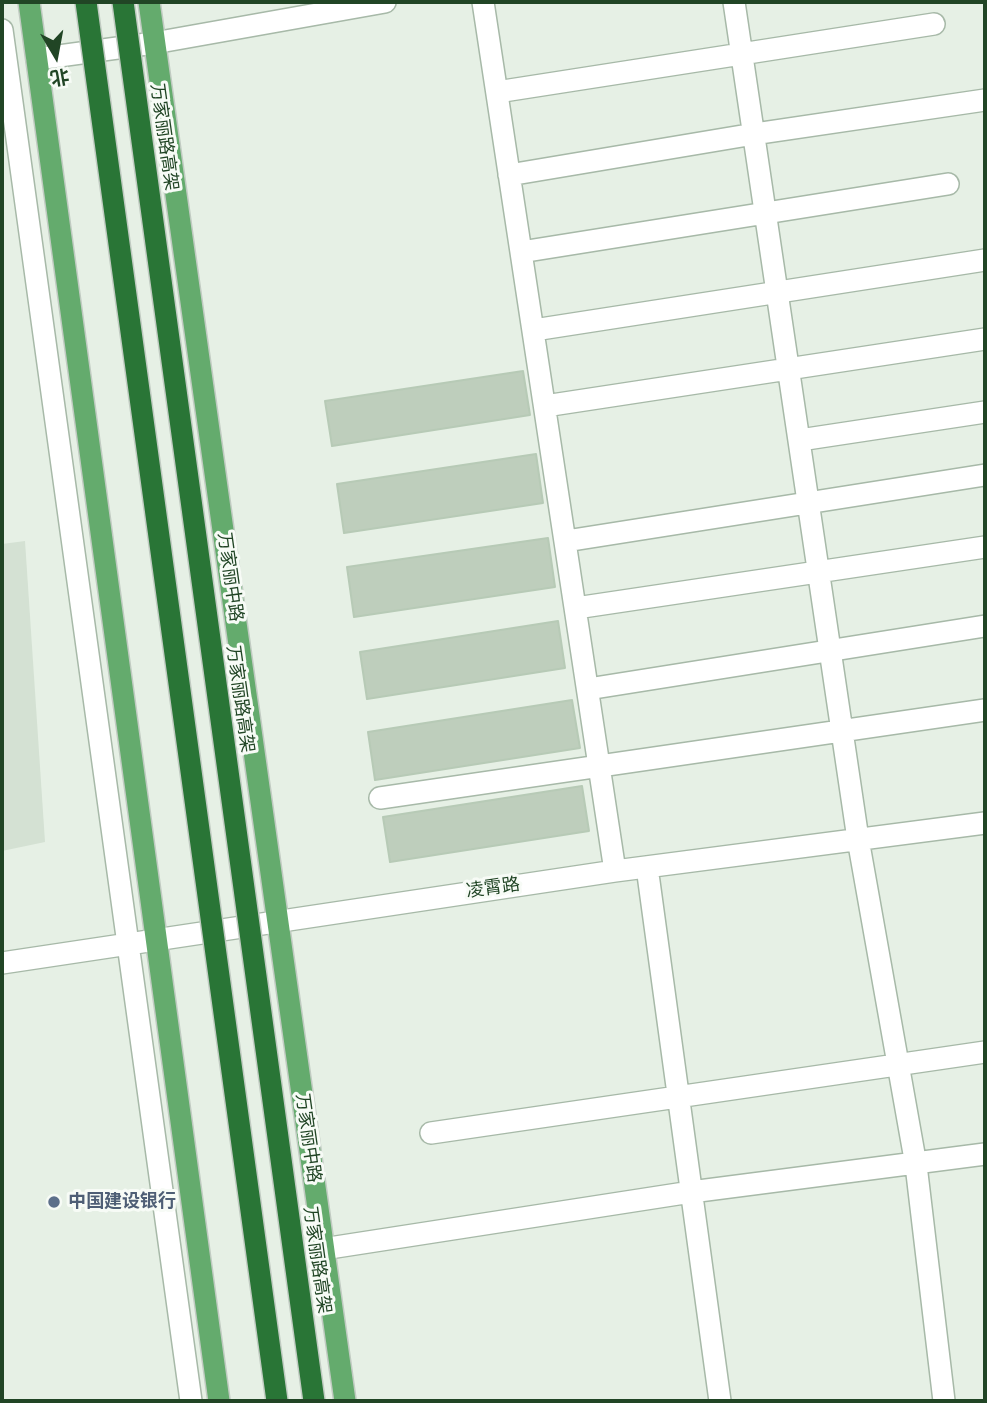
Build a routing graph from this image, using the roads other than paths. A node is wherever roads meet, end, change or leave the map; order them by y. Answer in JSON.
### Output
{"nodes":[{"id":1,"x":29,"y":2,"type":"edge"},
{"id":2,"x":86,"y":2,"type":"edge"},
{"id":3,"x":123,"y":2,"type":"edge"},
{"id":4,"x":149,"y":2,"type":"edge"},
{"id":5,"x":385,"y":2,"type":"edge"},
{"id":6,"x":483,"y":2,"type":"edge"},
{"id":7,"x":734,"y":2,"type":"edge"},
{"id":8,"x":934,"y":24,"type":"dead end"},
{"id":9,"x":2,"y":30,"type":"edge"},
{"id":10,"x":155,"y":43,"type":"junction"},
{"id":11,"x":742,"y":54,"type":"junction"},
{"id":12,"x":37,"y":59,"type":"junction"},
{"id":13,"x":497,"y":92,"type":"junction"},
{"id":14,"x":985,"y":100,"type":"edge"},
{"id":15,"x":754,"y":134,"type":"junction"},
{"id":16,"x":509,"y":175,"type":"junction"},
{"id":17,"x":947,"y":184,"type":"dead end"},
{"id":18,"x":765,"y":212,"type":"junction"},
{"id":19,"x":521,"y":252,"type":"junction"},
{"id":20,"x":985,"y":260,"type":"edge"},
{"id":21,"x":778,"y":293,"type":"junction"},
{"id":22,"x":534,"y":330,"type":"junction"},
{"id":23,"x":985,"y":339,"type":"edge"},
{"id":24,"x":789,"y":371,"type":"junction"},
{"id":25,"x":545,"y":406,"type":"junction"},
{"id":26,"x":985,"y":412,"type":"edge"},
{"id":27,"x":800,"y":440,"type":"junction"},
{"id":28,"x":985,"y":475,"type":"edge"},
{"id":29,"x":809,"y":504,"type":"junction"},
{"id":30,"x":566,"y":541,"type":"junction"},
{"id":31,"x":985,"y":547,"type":"edge"},
{"id":32,"x":819,"y":571,"type":"junction"},
{"id":33,"x":576,"y":608,"type":"junction"},
{"id":34,"x":985,"y":626,"type":"edge"},
{"id":35,"x":831,"y":650,"type":"junction"},
{"id":36,"x":588,"y":689,"type":"junction"},
{"id":37,"x":985,"y":710,"type":"edge"},
{"id":38,"x":843,"y":731,"type":"junction"},
{"id":39,"x":600,"y":766,"type":"junction"},
{"id":40,"x":380,"y":797,"type":"dead end"},
{"id":41,"x":985,"y":822,"type":"edge"},
{"id":42,"x":858,"y":839,"type":"junction"},
{"id":43,"x":647,"y":867,"type":"junction"},
{"id":44,"x":615,"y":871,"type":"junction"},
{"id":45,"x":278,"y":919,"type":"junction"},
{"id":46,"x":156,"y":941,"type":"junction"},
{"id":47,"x":128,"y":945,"type":"junction"},
{"id":48,"x":2,"y":962,"type":"edge"},
{"id":49,"x":985,"y":1052,"type":"edge"},
{"id":50,"x":898,"y":1066,"type":"junction"},
{"id":51,"x":678,"y":1097,"type":"junction"},
{"id":52,"x":431,"y":1133,"type":"dead end"},
{"id":53,"x":985,"y":1153,"type":"edge"},
{"id":54,"x":916,"y":1165,"type":"junction"},
{"id":55,"x":691,"y":1192,"type":"junction"},
{"id":56,"x":323,"y":1249,"type":"junction"},
{"id":57,"x":191,"y":1401,"type":"edge"},
{"id":58,"x":219,"y":1401,"type":"edge"},
{"id":59,"x":277,"y":1401,"type":"edge"},
{"id":60,"x":314,"y":1401,"type":"edge"},
{"id":61,"x":345,"y":1401,"type":"edge"},
{"id":62,"x":720,"y":1401,"type":"edge"},
{"id":63,"x":944,"y":1401,"type":"edge"}],
"edges":[{"from":1,"to":12,"type":"main road"},
{"from":2,"to":59,"type":"highway","bridge":true},
{"from":3,"to":60,"type":"highway","name":"万家丽路高架","bridge":true},
{"from":4,"to":10,"type":"main road","name":"万家丽中路"},
{"from":5,"to":10,"type":"street"},
{"from":6,"to":13,"type":"street"},
{"from":7,"to":11,"type":"street"},
{"from":8,"to":11,"type":"street"},
{"from":9,"to":47,"type":"street"},
{"from":10,"to":12,"type":"street"},
{"from":10,"to":45,"type":"main road","name":"万家丽中路"},
{"from":11,"to":13,"type":"street"},
{"from":11,"to":15,"type":"street"},
{"from":12,"to":46,"type":"main road"},
{"from":13,"to":16,"type":"street"},
{"from":14,"to":15,"type":"street"},
{"from":15,"to":16,"type":"street"},
{"from":15,"to":18,"type":"street"},
{"from":16,"to":19,"type":"street"},
{"from":17,"to":18,"type":"street"},
{"from":18,"to":19,"type":"street"},
{"from":18,"to":21,"type":"street"},
{"from":19,"to":22,"type":"street"},
{"from":20,"to":21,"type":"street"},
{"from":21,"to":22,"type":"street"},
{"from":21,"to":24,"type":"street"},
{"from":22,"to":25,"type":"street"},
{"from":23,"to":24,"type":"street"},
{"from":24,"to":25,"type":"street"},
{"from":24,"to":27,"type":"street"},
{"from":25,"to":30,"type":"street"},
{"from":26,"to":27,"type":"street"},
{"from":27,"to":29,"type":"street"},
{"from":28,"to":29,"type":"street"},
{"from":29,"to":30,"type":"street"},
{"from":29,"to":32,"type":"street"},
{"from":30,"to":33,"type":"street"},
{"from":31,"to":32,"type":"street"},
{"from":32,"to":33,"type":"street"},
{"from":32,"to":35,"type":"street"},
{"from":33,"to":36,"type":"street"},
{"from":34,"to":35,"type":"street"},
{"from":35,"to":36,"type":"street"},
{"from":35,"to":38,"type":"street"},
{"from":36,"to":39,"type":"street"},
{"from":37,"to":38,"type":"street"},
{"from":38,"to":39,"type":"street"},
{"from":38,"to":42,"type":"street"},
{"from":39,"to":40,"type":"street"},
{"from":39,"to":44,"type":"street"},
{"from":41,"to":42,"type":"street","name":"凌霄路"},
{"from":42,"to":43,"type":"street","name":"凌霄路"},
{"from":42,"to":50,"type":"street"},
{"from":43,"to":44,"type":"street","name":"凌霄路"},
{"from":43,"to":51,"type":"street"},
{"from":44,"to":45,"type":"street","name":"凌霄路"},
{"from":45,"to":46,"type":"street","name":"凌霄路"},
{"from":45,"to":56,"type":"main road","name":"万家丽中路"},
{"from":46,"to":47,"type":"street","name":"凌霄路"},
{"from":46,"to":58,"type":"main road"},
{"from":47,"to":48,"type":"street","name":"凌霄路"},
{"from":47,"to":57,"type":"street"},
{"from":49,"to":50,"type":"street"},
{"from":50,"to":51,"type":"street"},
{"from":50,"to":54,"type":"street"},
{"from":51,"to":52,"type":"street"},
{"from":51,"to":55,"type":"street"},
{"from":53,"to":54,"type":"street"},
{"from":54,"to":55,"type":"street"},
{"from":54,"to":63,"type":"street"},
{"from":55,"to":56,"type":"street"},
{"from":55,"to":62,"type":"street"},
{"from":56,"to":61,"type":"main road","name":"万家丽中路"}]}
